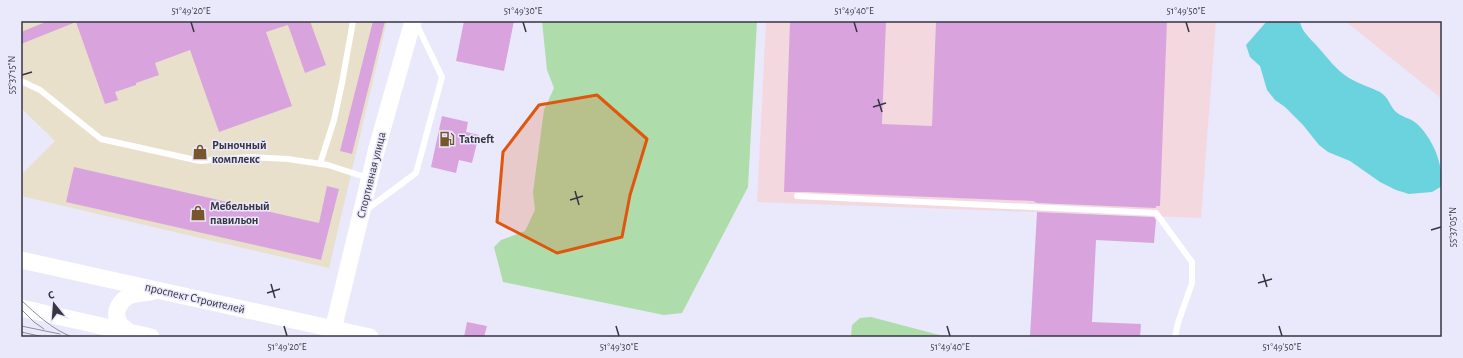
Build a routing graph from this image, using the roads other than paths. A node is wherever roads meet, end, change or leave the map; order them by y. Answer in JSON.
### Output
{"nodes":[{"id":1,"x":353,"y":21,"type":"edge"},
{"id":2,"x":414,"y":21,"type":"edge"},
{"id":3,"x":21,"y":81,"type":"edge"},
{"id":4,"x":320,"y":164,"type":"junction"},
{"id":5,"x":370,"y":178,"type":"junction"},
{"id":6,"x":797,"y":196,"type":"dead end"},
{"id":7,"x":361,"y":213,"type":"junction"},
{"id":8,"x":21,"y":260,"type":"edge"},
{"id":9,"x":160,"y":290,"type":"junction"},
{"id":10,"x":21,"y":308,"type":"edge"},
{"id":11,"x":333,"y":330,"type":"junction"},
{"id":12,"x":130,"y":332,"type":"junction"},
{"id":13,"x":151,"y":337,"type":"edge"},
{"id":14,"x":370,"y":337,"type":"edge"},
{"id":15,"x":1175,"y":337,"type":"edge"}],
"edges":[{"from":1,"to":4,"type":"lane"},
{"from":2,"to":5,"type":"main road","name":"Спортивная улица"},
{"from":2,"to":7,"type":"lane"},
{"from":3,"to":4,"type":"lane"},
{"from":4,"to":5,"type":"lane"},
{"from":5,"to":7,"type":"main road","name":"Спортивная улица"},
{"from":6,"to":15,"type":"lane"},
{"from":7,"to":11,"type":"main road","name":"Спортивная улица"},
{"from":8,"to":9,"type":"main road","name":"проспект Строителей"},
{"from":9,"to":11,"type":"main road","name":"проспект Строителей"},
{"from":9,"to":12,"type":"main road"},
{"from":10,"to":12,"type":"main road"},
{"from":11,"to":14,"type":"main road","name":"проспект Строителей"},
{"from":12,"to":13,"type":"main road"}]}
